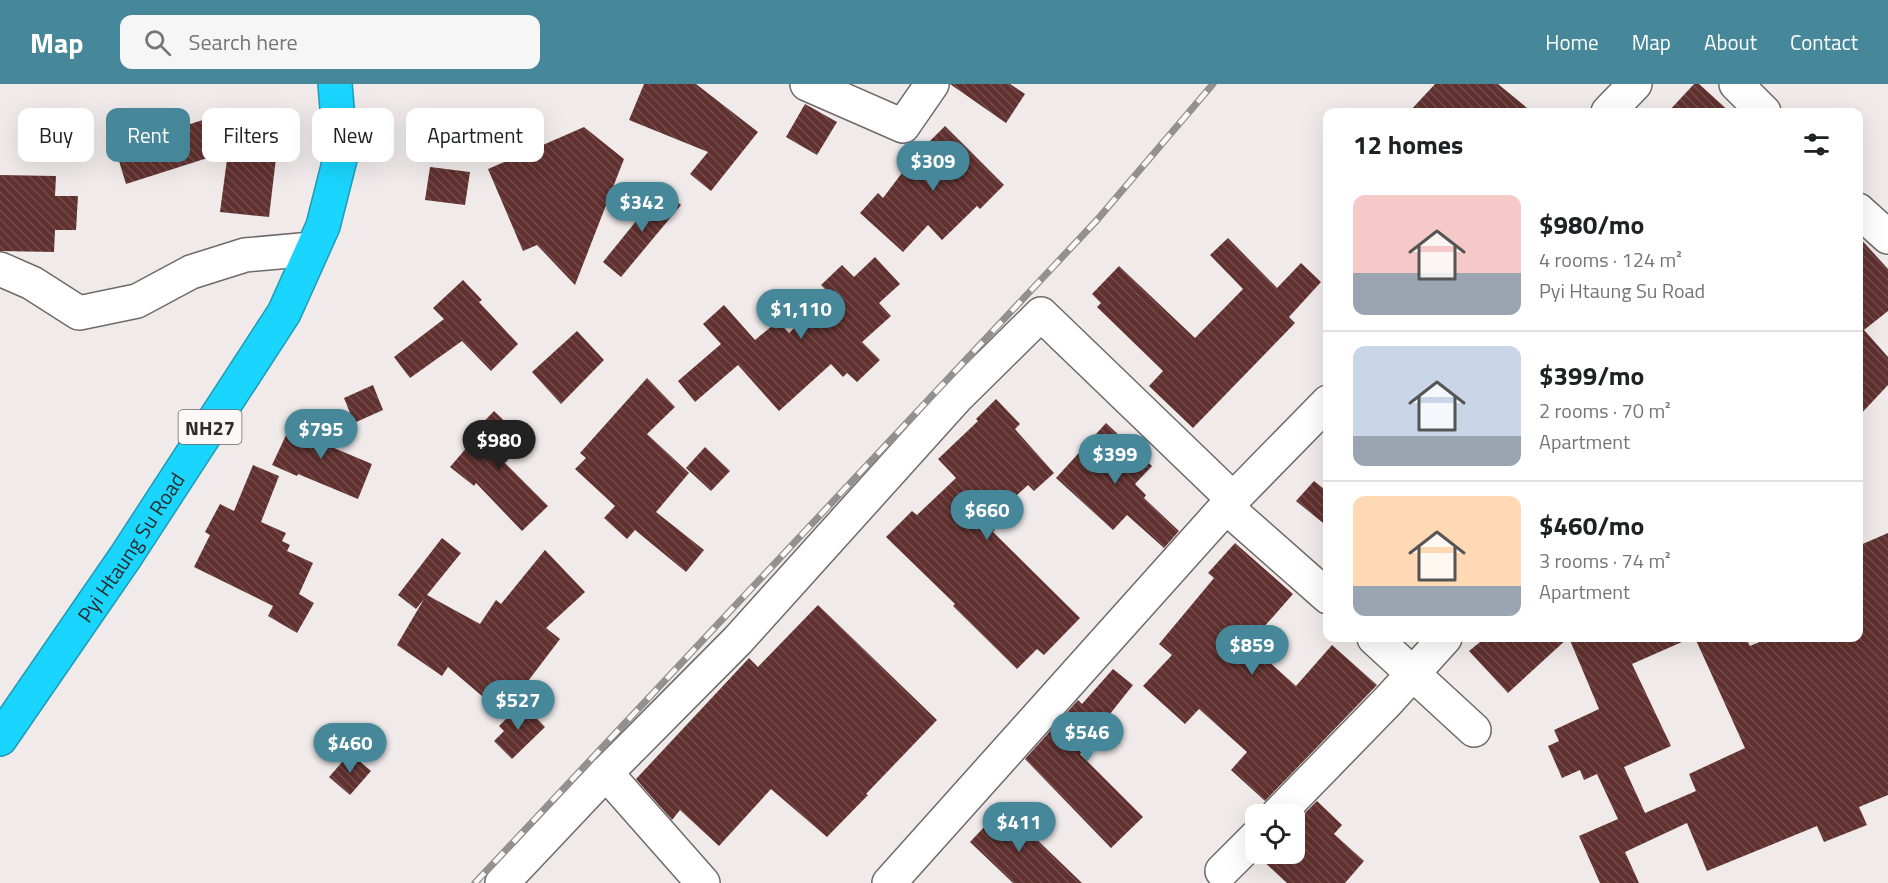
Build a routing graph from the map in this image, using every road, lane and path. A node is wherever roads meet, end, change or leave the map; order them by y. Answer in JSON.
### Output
{"nodes":[{"id":1,"x":335,"y":84,"type":"edge"},
{"id":2,"x":807,"y":84,"type":"edge"},
{"id":3,"x":932,"y":84,"type":"edge"},
{"id":4,"x":1635,"y":84,"type":"edge"},
{"id":5,"x":1736,"y":84,"type":"edge"},
{"id":6,"x":1612,"y":108,"type":"edge"},
{"id":7,"x":1760,"y":108,"type":"edge"},
{"id":8,"x":312,"y":249,"type":"junction"},
{"id":9,"x":0,"y":269,"type":"edge"},
{"id":10,"x":1323,"y":407,"type":"edge"},
{"id":11,"x":1229,"y":503,"type":"junction"},
{"id":12,"x":1323,"y":592,"type":"edge"},
{"id":13,"x":1378,"y":642,"type":"edge"},
{"id":14,"x":1441,"y":642,"type":"edge"},
{"id":15,"x":1413,"y":673,"type":"junction"},
{"id":16,"x":1474,"y":730,"type":"dead end"},
{"id":17,"x":0,"y":739,"type":"edge"},
{"id":18,"x":606,"y":773,"type":"junction"},
{"id":19,"x":1288,"y":804,"type":"edge"},
{"id":20,"x":1245,"y":848,"type":"edge"},
{"id":21,"x":1222,"y":871,"type":"dead end"},
{"id":22,"x":502,"y":883,"type":"edge"},
{"id":23,"x":703,"y":883,"type":"edge"},
{"id":24,"x":889,"y":883,"type":"edge"}],
"edges":[{"from":1,"to":8,"type":"highway","name":"Pyi Htaung Su Road","number":"NH27"},
{"from":2,"to":3,"type":"street"},
{"from":4,"to":6,"type":"street"},
{"from":5,"to":7,"type":"street"},
{"from":8,"to":9,"type":"street"},
{"from":8,"to":17,"type":"highway","name":"Pyi Htaung Su Road","number":"NH27"},
{"from":10,"to":11,"type":"street"},
{"from":11,"to":12,"type":"street"},
{"from":11,"to":18,"type":"street"},
{"from":11,"to":24,"type":"street"},
{"from":13,"to":15,"type":"street"},
{"from":14,"to":15,"type":"street"},
{"from":15,"to":16,"type":"street"},
{"from":15,"to":19,"type":"street"},
{"from":18,"to":22,"type":"street"},
{"from":18,"to":23,"type":"street"},
{"from":20,"to":21,"type":"street"}]}
